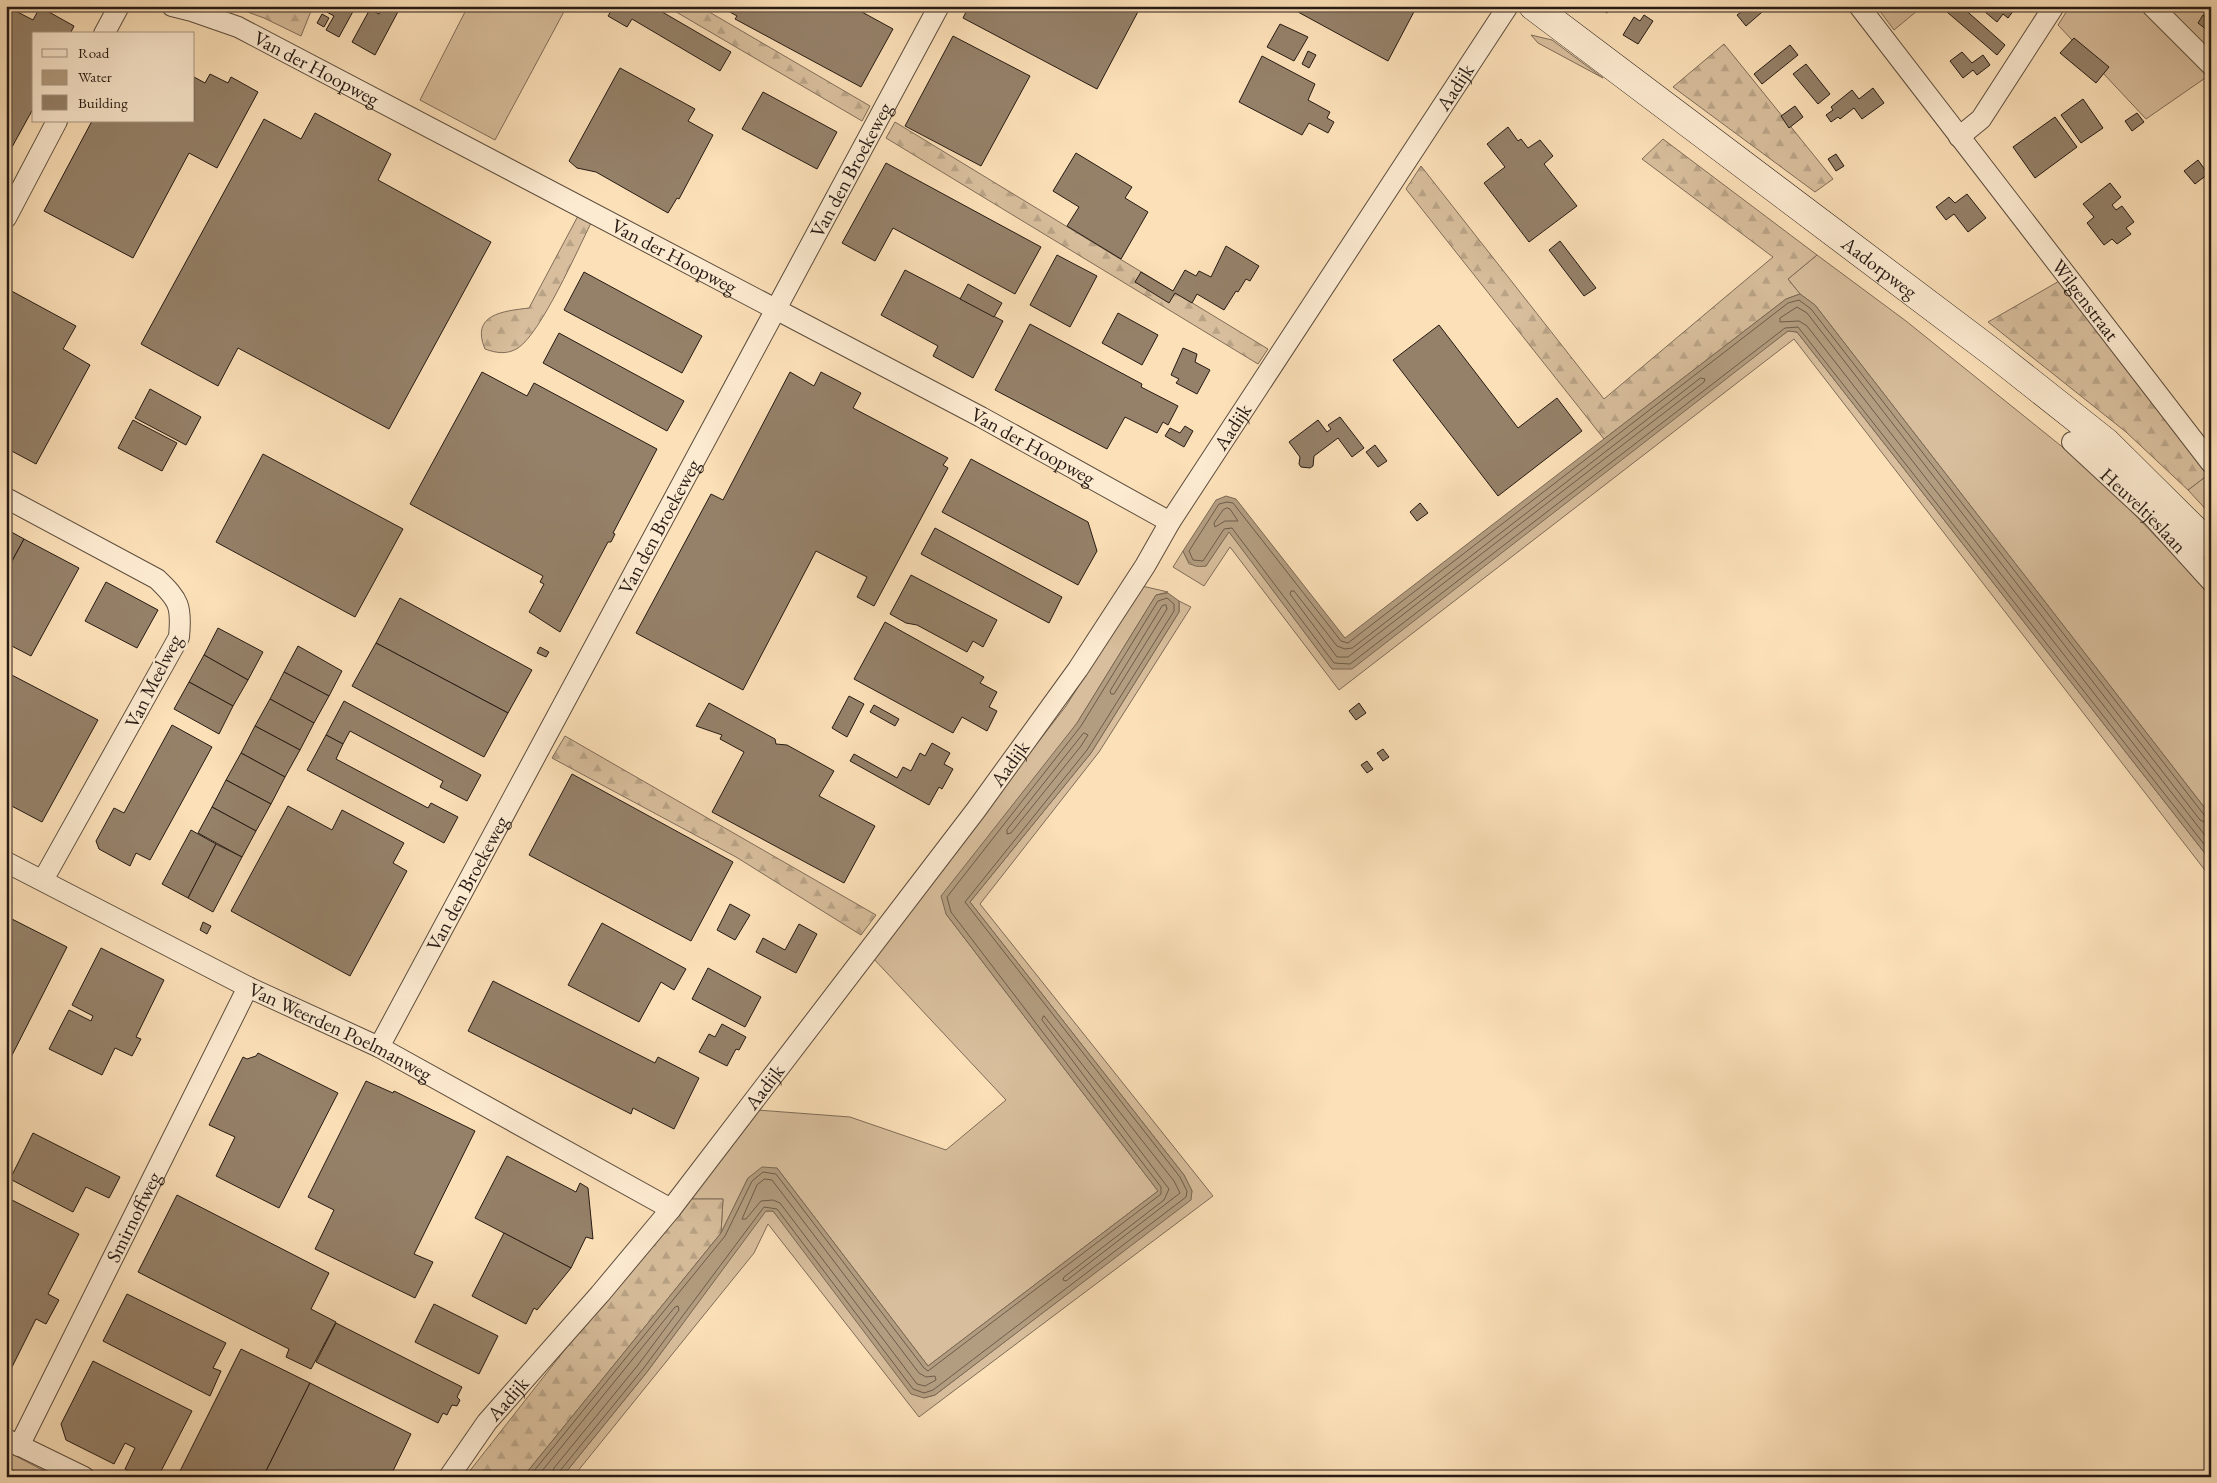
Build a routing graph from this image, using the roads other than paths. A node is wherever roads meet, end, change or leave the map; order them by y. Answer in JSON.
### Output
{"nodes":[{"id":1,"x":119,"y":6,"type":"edge"},
{"id":2,"x":172,"y":6,"type":"edge"},
{"id":3,"x":939,"y":6,"type":"edge"},
{"id":4,"x":1508,"y":6,"type":"edge"},
{"id":5,"x":1533,"y":6,"type":"edge"},
{"id":6,"x":1859,"y":6,"type":"edge"},
{"id":7,"x":2054,"y":6,"type":"edge"},
{"id":8,"x":2152,"y":6,"type":"edge"},
{"id":9,"x":105,"y":32,"type":"edge"},
{"id":10,"x":2211,"y":65,"type":"edge"},
{"id":11,"x":56,"y":122,"type":"edge"},
{"id":12,"x":1959,"y":137,"type":"junction"},
{"id":13,"x":6,"y":218,"type":"edge"},
{"id":14,"x":775,"y":310,"type":"junction"},
{"id":15,"x":2072,"y":442,"type":"dead end"},
{"id":16,"x":2211,"y":464,"type":"edge"},
{"id":17,"x":6,"y":498,"type":"edge"},
{"id":18,"x":1170,"y":522,"type":"junction"},
{"id":19,"x":2211,"y":546,"type":"edge"},
{"id":20,"x":2211,"y":581,"type":"edge"},
{"id":21,"x":6,"y":862,"type":"edge"},
{"id":22,"x":43,"y":880,"type":"junction"},
{"id":23,"x":248,"y":987,"type":"junction"},
{"id":24,"x":379,"y":1047,"type":"junction"},
{"id":25,"x":671,"y":1209,"type":"junction"},
{"id":26,"x":13,"y":1442,"type":"edge"},
{"id":27,"x":84,"y":1477,"type":"edge"},
{"id":28,"x":449,"y":1477,"type":"edge"}],
"edges":[{"from":1,"to":9,"type":"street"},
{"from":2,"to":14,"type":"street","name":"Van der Hoopweg"},
{"from":3,"to":14,"type":"street","name":"Van den Broekeweg"},
{"from":4,"to":18,"type":"street","name":"Aadijk"},
{"from":5,"to":19,"type":"main road","name":"Aadorpweg"},
{"from":6,"to":12,"type":"street","name":"Wilgenstraat"},
{"from":7,"to":12,"type":"street"},
{"from":8,"to":10,"type":"street"},
{"from":11,"to":13,"type":"street"},
{"from":12,"to":16,"type":"street","name":"Wilgenstraat"},
{"from":14,"to":18,"type":"street","name":"Van der Hoopweg"},
{"from":14,"to":24,"type":"street","name":"Van den Broekeweg"},
{"from":15,"to":20,"type":"street","name":"Heuveltjeslaan"},
{"from":17,"to":22,"type":"street","name":"Van Meelweg"},
{"from":18,"to":25,"type":"street","name":"Aadijk"},
{"from":21,"to":22,"type":"street","name":"Van Weerden Poelmanweg"},
{"from":22,"to":23,"type":"street","name":"Van Weerden Poelmanweg"},
{"from":23,"to":24,"type":"street","name":"Van Weerden Poelmanweg"},
{"from":23,"to":26,"type":"street","name":"Smirnoffweg"},
{"from":24,"to":25,"type":"street","name":"Van Weerden Poelmanweg"},
{"from":25,"to":28,"type":"street","name":"Aadijk"},
{"from":26,"to":27,"type":"street"}]}
